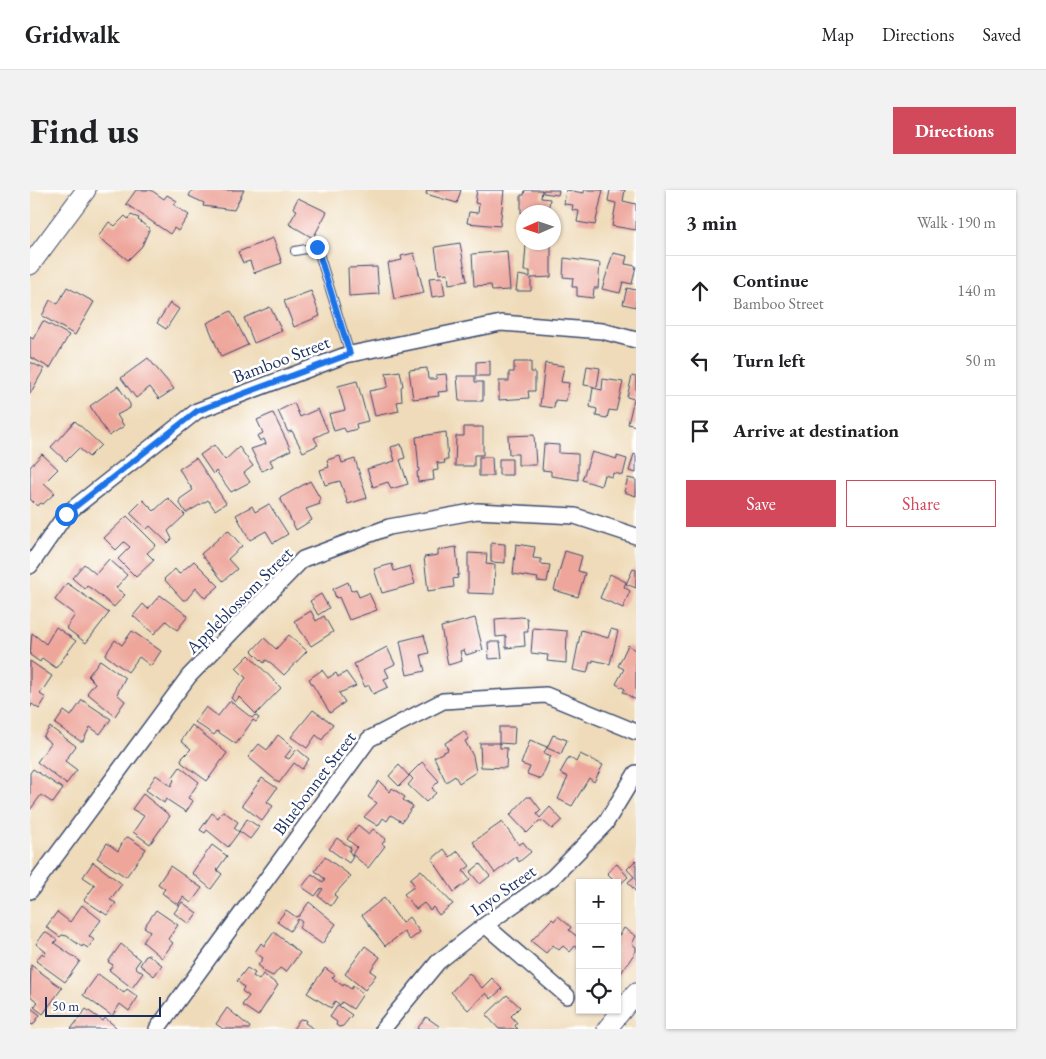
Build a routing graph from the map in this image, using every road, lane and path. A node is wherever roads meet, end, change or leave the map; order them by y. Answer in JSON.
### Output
{"nodes":[{"id":1,"x":86,"y":190,"type":"edge"},
{"id":2,"x":295,"y":251,"type":"dead end"},
{"id":3,"x":30,"y":264,"type":"edge"},
{"id":4,"x":636,"y":340,"type":"edge"},
{"id":5,"x":350,"y":354,"type":"junction"},
{"id":6,"x":636,"y":536,"type":"edge"},
{"id":7,"x":30,"y":566,"type":"edge"},
{"id":8,"x":636,"y":732,"type":"edge"},
{"id":9,"x":636,"y":773,"type":"edge"},
{"id":10,"x":30,"y":891,"type":"edge"},
{"id":11,"x":484,"y":926,"type":"junction"},
{"id":12,"x":636,"y":993,"type":"edge"},
{"id":13,"x":567,"y":996,"type":"dead end"},
{"id":14,"x":636,"y":1008,"type":"edge"},
{"id":15,"x":157,"y":1029,"type":"edge"},
{"id":16,"x":383,"y":1029,"type":"edge"},
{"id":17,"x":606,"y":1029,"type":"edge"},
{"id":18,"x":618,"y":1029,"type":"edge"}],
"edges":[{"from":1,"to":3,"type":"street"},
{"from":2,"to":5,"type":"lane"},
{"from":4,"to":5,"type":"street","name":"Bamboo Street"},
{"from":5,"to":7,"type":"street","name":"Bamboo Street"},
{"from":6,"to":10,"type":"street","name":"Appleblossom Street"},
{"from":8,"to":15,"type":"street","name":"Bluebonnet Street"},
{"from":9,"to":11,"type":"street","name":"Inyo Street"},
{"from":11,"to":13,"type":"street"},
{"from":11,"to":16,"type":"street","name":"Inyo Street"},
{"from":12,"to":17,"type":"street"},
{"from":14,"to":18,"type":"street"}]}
